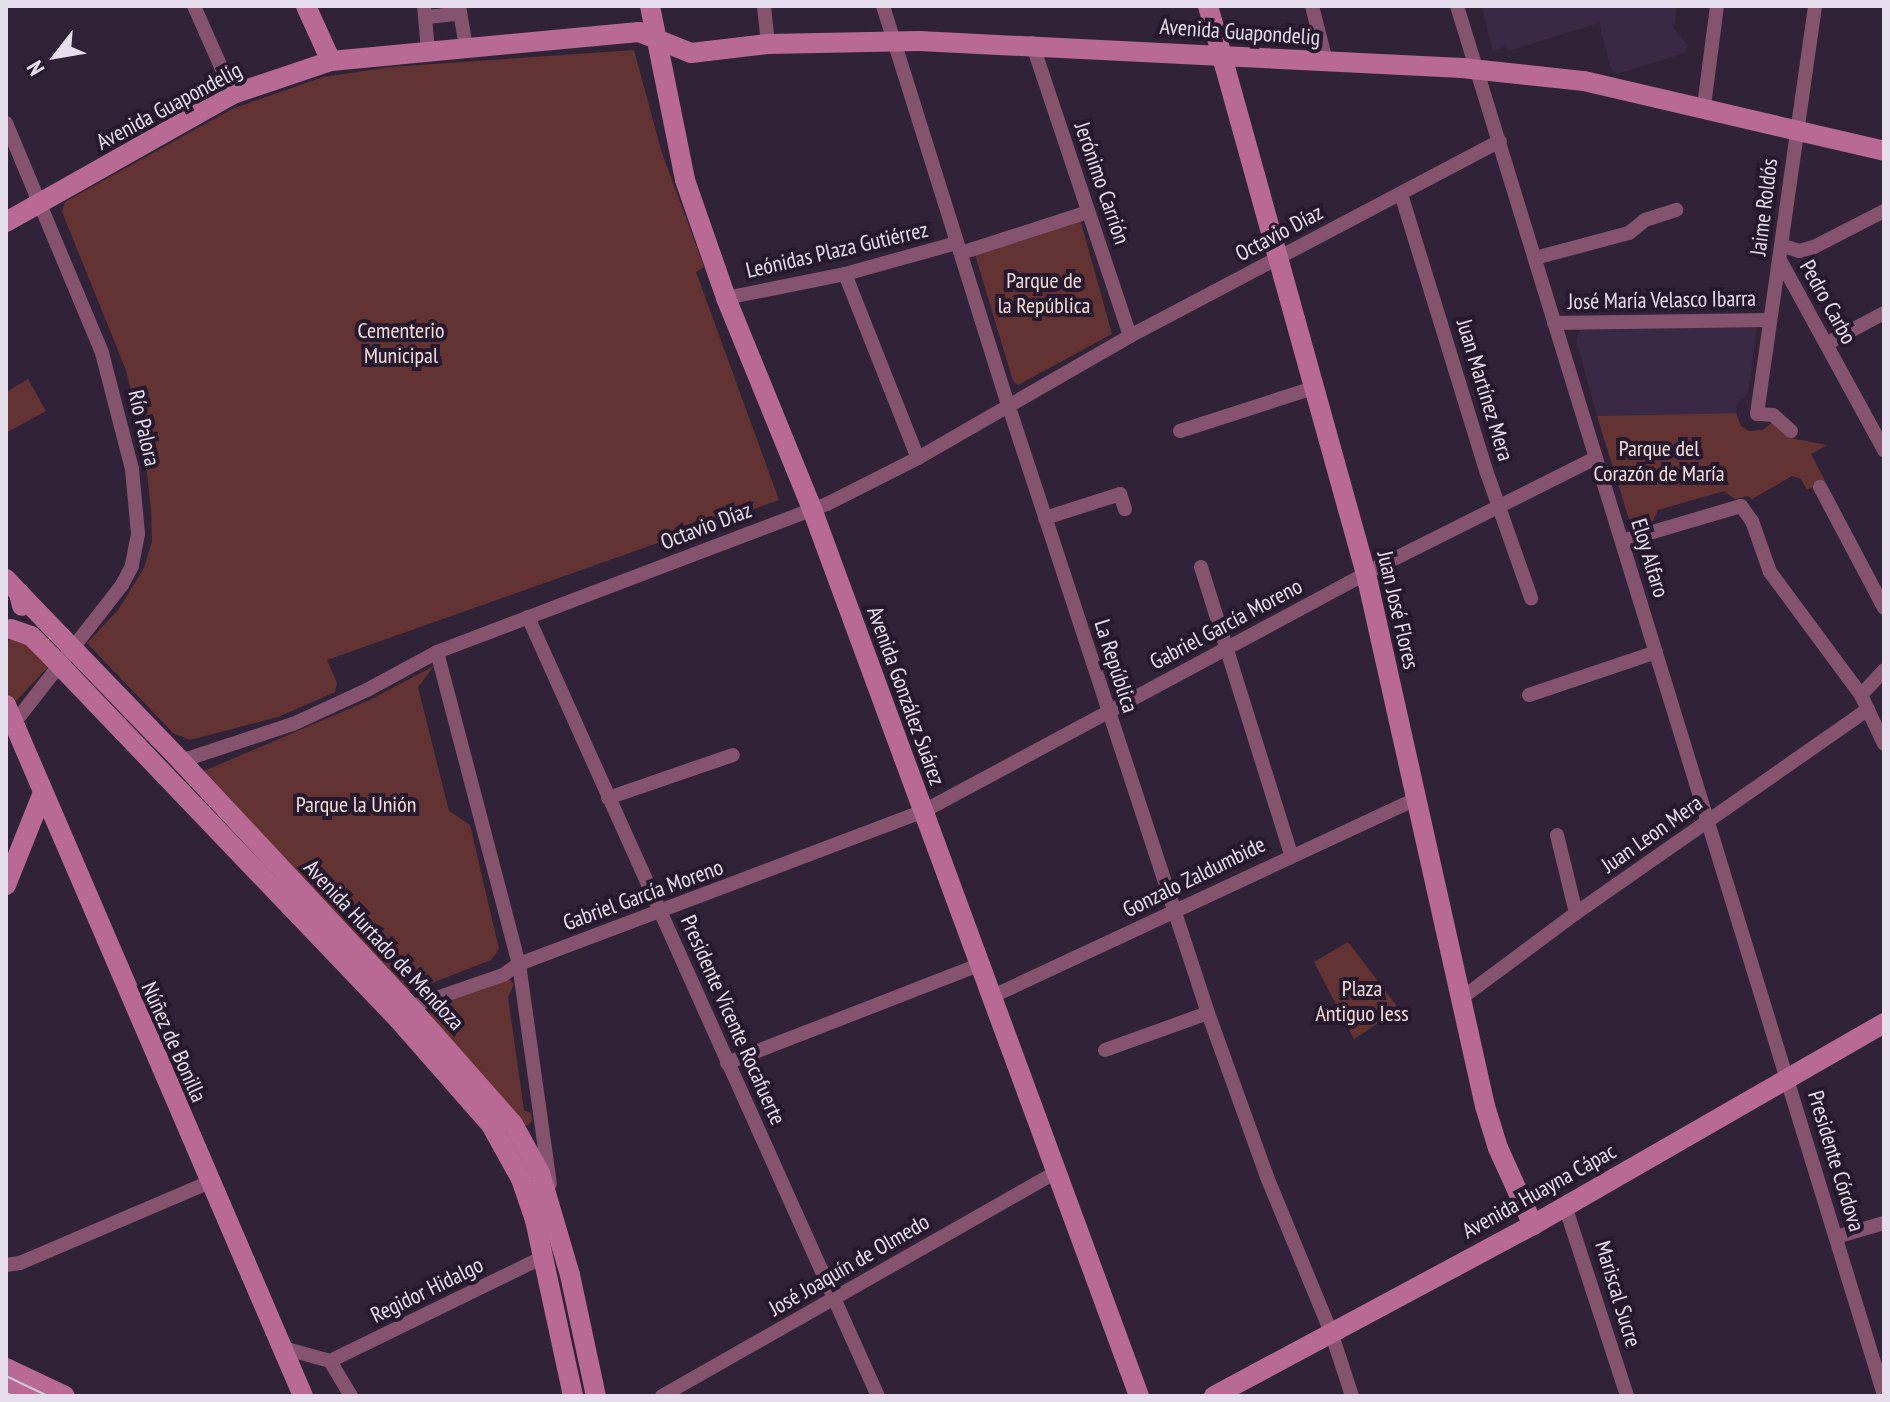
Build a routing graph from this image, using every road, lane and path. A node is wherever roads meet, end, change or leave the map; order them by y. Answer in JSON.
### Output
{"nodes":[{"id":1,"x":194,"y":6,"type":"edge"},
{"id":2,"x":306,"y":6,"type":"edge"},
{"id":3,"x":650,"y":6,"type":"edge"},
{"id":4,"x":764,"y":6,"type":"edge"},
{"id":5,"x":883,"y":6,"type":"edge"},
{"id":6,"x":1208,"y":6,"type":"edge"},
{"id":7,"x":1312,"y":6,"type":"edge"},
{"id":8,"x":1457,"y":6,"type":"edge"},
{"id":9,"x":1717,"y":6,"type":"edge"},
{"id":10,"x":1815,"y":6,"type":"edge"},
{"id":11,"x":458,"y":10,"type":"edge"},
{"id":12,"x":425,"y":12,"type":"edge"},
{"id":13,"x":656,"y":38,"type":"junction"},
{"id":14,"x":895,"y":40,"type":"junction"},
{"id":15,"x":1032,"y":43,"type":"junction"},
{"id":16,"x":768,"y":44,"type":"junction"},
{"id":17,"x":466,"y":47,"type":"junction"},
{"id":18,"x":428,"y":50,"type":"junction"},
{"id":19,"x":1221,"y":54,"type":"junction"},
{"id":20,"x":331,"y":61,"type":"junction"},
{"id":21,"x":1326,"y":61,"type":"junction"},
{"id":22,"x":1476,"y":70,"type":"junction"},
{"id":23,"x":233,"y":94,"type":"junction"},
{"id":24,"x":1704,"y":106,"type":"junction"},
{"id":25,"x":6,"y":123,"type":"edge"},
{"id":26,"x":1797,"y":130,"type":"junction"},
{"id":27,"x":1500,"y":141,"type":"junction"},
{"id":28,"x":1884,"y":151,"type":"edge"},
{"id":29,"x":1401,"y":194,"type":"junction"},
{"id":30,"x":40,"y":203,"type":"junction"},
{"id":31,"x":1676,"y":210,"type":"dead end"},
{"id":32,"x":1884,"y":211,"type":"edge"},
{"id":33,"x":1088,"y":212,"type":"junction"},
{"id":34,"x":6,"y":222,"type":"edge"},
{"id":35,"x":959,"y":248,"type":"junction"},
{"id":36,"x":1781,"y":253,"type":"junction"},
{"id":37,"x":1279,"y":257,"type":"junction"},
{"id":38,"x":1535,"y":258,"type":"junction"},
{"id":39,"x":845,"y":274,"type":"junction"},
{"id":40,"x":726,"y":298,"type":"junction"},
{"id":41,"x":1884,"y":313,"type":"edge"},
{"id":42,"x":1770,"y":320,"type":"junction"},
{"id":43,"x":1554,"y":323,"type":"junction"},
{"id":44,"x":1130,"y":336,"type":"junction"},
{"id":45,"x":1826,"y":344,"type":"junction"},
{"id":46,"x":1313,"y":388,"type":"junction"},
{"id":47,"x":1008,"y":404,"type":"junction"},
{"id":48,"x":1884,"y":417,"type":"edge"},
{"id":49,"x":1870,"y":424,"type":"junction"},
{"id":50,"x":1180,"y":431,"type":"dead end"},
{"id":51,"x":1791,"y":431,"type":"dead end"},
{"id":52,"x":1884,"y":450,"type":"edge"},
{"id":53,"x":918,"y":458,"type":"junction"},
{"id":54,"x":1596,"y":458,"type":"junction"},
{"id":55,"x":1820,"y":487,"type":"dead end"},
{"id":56,"x":1500,"y":505,"type":"junction"},
{"id":57,"x":812,"y":509,"type":"junction"},
{"id":58,"x":1125,"y":509,"type":"dead end"},
{"id":59,"x":1045,"y":518,"type":"junction"},
{"id":60,"x":1622,"y":541,"type":"junction"},
{"id":61,"x":1201,"y":567,"type":"dead end"},
{"id":62,"x":1366,"y":574,"type":"junction"},
{"id":63,"x":10,"y":583,"type":"edge"},
{"id":64,"x":1531,"y":598,"type":"dead end"},
{"id":65,"x":1884,"y":608,"type":"edge"},
{"id":66,"x":528,"y":617,"type":"junction"},
{"id":67,"x":9,"y":631,"type":"edge"},
{"id":68,"x":1226,"y":648,"type":"junction"},
{"id":69,"x":437,"y":652,"type":"junction"},
{"id":70,"x":1656,"y":652,"type":"junction"},
{"id":71,"x":66,"y":657,"type":"junction"},
{"id":72,"x":1884,"y":670,"type":"edge"},
{"id":73,"x":1529,"y":695,"type":"dead end"},
{"id":74,"x":1864,"y":702,"type":"junction"},
{"id":75,"x":1108,"y":713,"type":"junction"},
{"id":76,"x":10,"y":714,"type":"edge"},
{"id":77,"x":1884,"y":744,"type":"edge"},
{"id":78,"x":733,"y":755,"type":"dead end"},
{"id":79,"x":181,"y":761,"type":"junction"},
{"id":80,"x":42,"y":795,"type":"junction"},
{"id":81,"x":608,"y":798,"type":"junction"},
{"id":82,"x":1416,"y":799,"type":"junction"},
{"id":83,"x":922,"y":812,"type":"junction"},
{"id":84,"x":1708,"y":822,"type":"junction"},
{"id":85,"x":1557,"y":835,"type":"dead end"},
{"id":86,"x":1291,"y":855,"type":"junction"},
{"id":87,"x":6,"y":885,"type":"edge"},
{"id":88,"x":660,"y":912,"type":"junction"},
{"id":89,"x":1175,"y":912,"type":"junction"},
{"id":90,"x":1576,"y":913,"type":"junction"},
{"id":91,"x":519,"y":964,"type":"junction"},
{"id":92,"x":979,"y":965,"type":"junction"},
{"id":93,"x":991,"y":997,"type":"junction"},
{"id":94,"x":1463,"y":997,"type":"junction"},
{"id":95,"x":404,"y":1013,"type":"junction"},
{"id":96,"x":1208,"y":1013,"type":"junction"},
{"id":97,"x":1884,"y":1023,"type":"edge"},
{"id":98,"x":1105,"y":1050,"type":"dead end"},
{"id":99,"x":727,"y":1063,"type":"junction"},
{"id":100,"x":1787,"y":1078,"type":"junction"},
{"id":101,"x":1058,"y":1171,"type":"junction"},
{"id":102,"x":210,"y":1182,"type":"junction"},
{"id":103,"x":1565,"y":1206,"type":"junction"},
{"id":104,"x":1884,"y":1223,"type":"edge"},
{"id":105,"x":1533,"y":1225,"type":"junction"},
{"id":106,"x":556,"y":1228,"type":"junction"},
{"id":107,"x":1836,"y":1237,"type":"junction"},
{"id":108,"x":543,"y":1257,"type":"junction"},
{"id":109,"x":6,"y":1265,"type":"edge"},
{"id":110,"x":835,"y":1298,"type":"junction"},
{"id":111,"x":1331,"y":1332,"type":"junction"},
{"id":112,"x":283,"y":1348,"type":"junction"},
{"id":113,"x":330,"y":1361,"type":"junction"},
{"id":114,"x":6,"y":1368,"type":"edge"},
{"id":115,"x":6,"y":1380,"type":"edge"},
{"id":116,"x":1884,"y":1395,"type":"edge"},
{"id":117,"x":32,"y":1396,"type":"edge"},
{"id":118,"x":65,"y":1396,"type":"edge"},
{"id":119,"x":303,"y":1396,"type":"edge"},
{"id":120,"x":351,"y":1396,"type":"edge"},
{"id":121,"x":573,"y":1396,"type":"edge"},
{"id":122,"x":596,"y":1396,"type":"edge"},
{"id":123,"x":662,"y":1396,"type":"edge"},
{"id":124,"x":878,"y":1396,"type":"edge"},
{"id":125,"x":1139,"y":1396,"type":"edge"},
{"id":126,"x":1214,"y":1396,"type":"edge"},
{"id":127,"x":1352,"y":1396,"type":"edge"},
{"id":128,"x":1627,"y":1396,"type":"edge"}],
"edges":[{"from":1,"to":23,"type":"street"},
{"from":2,"to":20,"type":"street"},
{"from":3,"to":13,"type":"street","name":"Avenida González Suárez"},
{"from":4,"to":16,"type":"street"},
{"from":5,"to":14,"type":"street","name":"La República"},
{"from":6,"to":19,"type":"street","name":"Juan José Flores"},
{"from":7,"to":21,"type":"street"},
{"from":8,"to":22,"type":"street","name":"Eloy Alfaro"},
{"from":9,"to":24,"type":"street"},
{"from":10,"to":26,"type":"street","name":"Jaime Roldós"},
{"from":11,"to":12,"type":"street"},
{"from":11,"to":17,"type":"street"},
{"from":12,"to":18,"type":"street"},
{"from":13,"to":16,"type":"street","name":"Avenida Guapondelig"},
{"from":13,"to":17,"type":"street","name":"Avenida Guapondelig"},
{"from":13,"to":40,"type":"street","name":"Avenida González Suárez"},
{"from":14,"to":15,"type":"street","name":"Avenida Guapondelig"},
{"from":14,"to":16,"type":"street","name":"Avenida Guapondelig"},
{"from":14,"to":35,"type":"street","name":"La República"},
{"from":15,"to":19,"type":"street","name":"Avenida Guapondelig"},
{"from":15,"to":33,"type":"street","name":"Jerónimo Carrión"},
{"from":17,"to":18,"type":"street","name":"Avenida Guapondelig"},
{"from":18,"to":20,"type":"street","name":"Avenida Guapondelig"},
{"from":19,"to":21,"type":"street","name":"Avenida Guapondelig"},
{"from":19,"to":37,"type":"street","name":"Juan José Flores"},
{"from":20,"to":23,"type":"street","name":"Avenida Guapondelig"},
{"from":21,"to":22,"type":"street","name":"Avenida Guapondelig"},
{"from":22,"to":24,"type":"street","name":"Avenida Guapondelig"},
{"from":22,"to":27,"type":"street","name":"Eloy Alfaro"},
{"from":23,"to":30,"type":"street","name":"Avenida Guapondelig"},
{"from":24,"to":26,"type":"street","name":"Avenida Guapondelig"},
{"from":25,"to":30,"type":"street","name":"Río Palora"},
{"from":26,"to":28,"type":"street","name":"Avenida Guapondelig"},
{"from":26,"to":36,"type":"street","name":"Jaime Roldós"},
{"from":27,"to":29,"type":"street","name":"Octavio Díaz"},
{"from":27,"to":38,"type":"street","name":"Eloy Alfaro"},
{"from":29,"to":37,"type":"street","name":"Octavio Díaz"},
{"from":29,"to":56,"type":"street","name":"Juan Martínez Mera"},
{"from":30,"to":34,"type":"street","name":"Avenida Guapondelig"},
{"from":30,"to":71,"type":"street","name":"Río Palora"},
{"from":31,"to":38,"type":"street"},
{"from":32,"to":36,"type":"street"},
{"from":33,"to":35,"type":"street","name":"Leónidas Plaza Gutiérrez"},
{"from":33,"to":44,"type":"street","name":"Jerónimo Carrión"},
{"from":35,"to":39,"type":"street","name":"Leónidas Plaza Gutiérrez"},
{"from":35,"to":47,"type":"street","name":"La República"},
{"from":36,"to":42,"type":"street","name":"Jaime Roldós"},
{"from":36,"to":45,"type":"street","name":"Pedro Carbo"},
{"from":37,"to":44,"type":"street","name":"Octavio Díaz"},
{"from":37,"to":46,"type":"street","name":"Juan José Flores"},
{"from":38,"to":43,"type":"street","name":"Eloy Alfaro"},
{"from":39,"to":40,"type":"street","name":"Leónidas Plaza Gutiérrez"},
{"from":39,"to":53,"type":"street"},
{"from":40,"to":57,"type":"street","name":"Avenida González Suárez"},
{"from":41,"to":45,"type":"street"},
{"from":42,"to":43,"type":"street","name":"José María Velasco Ibarra"},
{"from":42,"to":51,"type":"street","name":"Jaime Roldós"},
{"from":43,"to":54,"type":"street","name":"Eloy Alfaro"},
{"from":44,"to":47,"type":"street","name":"Octavio Díaz"},
{"from":45,"to":49,"type":"street","name":"Pedro Carbo"},
{"from":46,"to":50,"type":"street"},
{"from":46,"to":62,"type":"street","name":"Juan José Flores"},
{"from":47,"to":53,"type":"street","name":"Octavio Díaz"},
{"from":47,"to":59,"type":"street","name":"La República"},
{"from":48,"to":49,"type":"street"},
{"from":49,"to":52,"type":"street","name":"Pedro Carbo"},
{"from":53,"to":57,"type":"street","name":"Octavio Díaz"},
{"from":54,"to":56,"type":"street","name":"Gabriel García Moreno"},
{"from":54,"to":60,"type":"street","name":"Eloy Alfaro"},
{"from":55,"to":65,"type":"street"},
{"from":56,"to":62,"type":"street","name":"Gabriel García Moreno"},
{"from":56,"to":64,"type":"street","name":"Juan Martínez Mera"},
{"from":57,"to":66,"type":"street","name":"Octavio Díaz"},
{"from":57,"to":83,"type":"street","name":"Avenida González Suárez"},
{"from":58,"to":59,"type":"street"},
{"from":59,"to":75,"type":"street","name":"La República"},
{"from":60,"to":70,"type":"street","name":"Eloy Alfaro"},
{"from":60,"to":74,"type":"street"},
{"from":61,"to":68,"type":"street"},
{"from":62,"to":68,"type":"street","name":"Gabriel García Moreno"},
{"from":62,"to":82,"type":"street","name":"Juan José Flores"},
{"from":63,"to":67,"type":"street"},
{"from":63,"to":71,"type":"street","name":"Avenida Hurtado de Mendoza"},
{"from":66,"to":69,"type":"street","name":"Octavio Díaz"},
{"from":66,"to":81,"type":"street","name":"Presidente Vicente Rocafuerte"},
{"from":67,"to":71,"type":"street","name":"Avenida Hurtado de Mendoza"},
{"from":68,"to":75,"type":"street","name":"Gabriel García Moreno"},
{"from":68,"to":86,"type":"street"},
{"from":69,"to":79,"type":"street","name":"Octavio Díaz"},
{"from":69,"to":91,"type":"street"},
{"from":70,"to":73,"type":"street"},
{"from":70,"to":84,"type":"street","name":"Eloy Alfaro"},
{"from":71,"to":76,"type":"street","name":"Río Palora"},
{"from":71,"to":79,"type":"street","name":"Avenida Hurtado de Mendoza"},
{"from":71,"to":95,"type":"street","name":"Avenida Hurtado de Mendoza"},
{"from":72,"to":74,"type":"street","name":"Juan Leon Mera"},
{"from":74,"to":77,"type":"street"},
{"from":74,"to":84,"type":"street","name":"Juan Leon Mera"},
{"from":75,"to":83,"type":"street","name":"Gabriel García Moreno"},
{"from":75,"to":89,"type":"street","name":"La República"},
{"from":76,"to":80,"type":"street","name":"Núñez de Bonilla"},
{"from":78,"to":81,"type":"street"},
{"from":79,"to":95,"type":"street","name":"Avenida Hurtado de Mendoza"},
{"from":80,"to":87,"type":"street"},
{"from":80,"to":102,"type":"street","name":"Núñez de Bonilla"},
{"from":81,"to":88,"type":"street","name":"Presidente Vicente Rocafuerte"},
{"from":82,"to":86,"type":"street","name":"Gonzalo Zaldumbide"},
{"from":82,"to":94,"type":"street","name":"Juan José Flores"},
{"from":83,"to":88,"type":"street","name":"Gabriel García Moreno"},
{"from":83,"to":92,"type":"street","name":"Avenida González Suárez"},
{"from":84,"to":90,"type":"street","name":"Juan Leon Mera"},
{"from":84,"to":100,"type":"street","name":"Eloy Alfaro"},
{"from":85,"to":90,"type":"street"},
{"from":86,"to":89,"type":"street","name":"Gonzalo Zaldumbide"},
{"from":88,"to":91,"type":"street","name":"Gabriel García Moreno"},
{"from":88,"to":99,"type":"street","name":"Presidente Vicente Rocafuerte"},
{"from":89,"to":93,"type":"street","name":"Gonzalo Zaldumbide"},
{"from":89,"to":96,"type":"street","name":"La República"},
{"from":90,"to":94,"type":"street","name":"Juan Leon Mera"},
{"from":91,"to":95,"type":"street","name":"Gabriel García Moreno"},
{"from":91,"to":106,"type":"street"},
{"from":92,"to":93,"type":"street","name":"Avenida González Suárez"},
{"from":92,"to":99,"type":"street"},
{"from":93,"to":101,"type":"street","name":"Avenida González Suárez"},
{"from":94,"to":105,"type":"street","name":"Juan José Flores"},
{"from":95,"to":106,"type":"street","name":"Avenida Hurtado de Mendoza"},
{"from":95,"to":108,"type":"street","name":"Avenida Hurtado de Mendoza"},
{"from":96,"to":98,"type":"street"},
{"from":96,"to":111,"type":"street","name":"La República"},
{"from":97,"to":100,"type":"street","name":"Avenida Huayna Cápac"},
{"from":99,"to":110,"type":"street","name":"Presidente Vicente Rocafuerte"},
{"from":100,"to":103,"type":"street","name":"Avenida Huayna Cápac"},
{"from":100,"to":107,"type":"street","name":"Presidente Córdova"},
{"from":101,"to":110,"type":"street","name":"José Joaquín de Olmedo"},
{"from":101,"to":125,"type":"street","name":"Avenida González Suárez"},
{"from":102,"to":109,"type":"street"},
{"from":102,"to":112,"type":"street","name":"Núñez de Bonilla"},
{"from":103,"to":105,"type":"street","name":"Avenida Huayna Cápac"},
{"from":103,"to":128,"type":"street","name":"Mariscal Sucre"},
{"from":104,"to":107,"type":"street"},
{"from":105,"to":111,"type":"street","name":"Avenida Huayna Cápac"},
{"from":106,"to":122,"type":"street","name":"Avenida Hurtado de Mendoza"},
{"from":107,"to":116,"type":"street","name":"Presidente Córdova"},
{"from":108,"to":113,"type":"street","name":"Regidor Hidalgo"},
{"from":108,"to":121,"type":"street","name":"Avenida Hurtado de Mendoza"},
{"from":110,"to":123,"type":"street","name":"José Joaquín de Olmedo"},
{"from":110,"to":124,"type":"street","name":"Presidente Vicente Rocafuerte"},
{"from":111,"to":126,"type":"street","name":"Avenida Huayna Cápac"},
{"from":111,"to":127,"type":"street","name":"La República"},
{"from":112,"to":113,"type":"street"},
{"from":112,"to":119,"type":"street","name":"Núñez de Bonilla"},
{"from":113,"to":120,"type":"street"},
{"from":114,"to":118,"type":"street"},
{"from":115,"to":117,"type":"street"}]}
